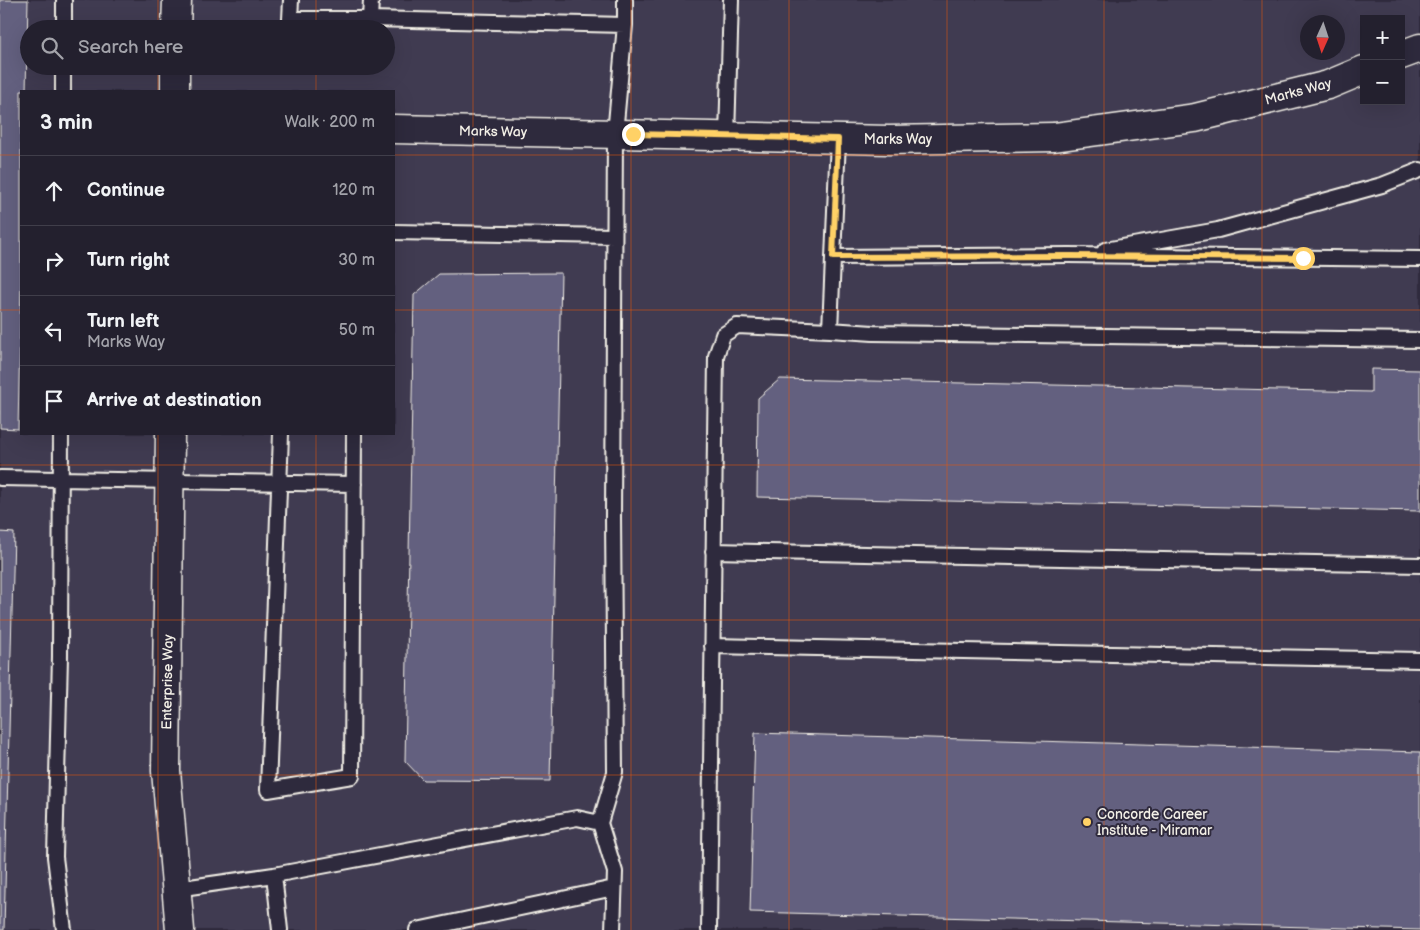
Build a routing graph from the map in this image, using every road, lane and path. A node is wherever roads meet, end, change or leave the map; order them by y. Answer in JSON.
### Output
{"nodes":[{"id":1,"x":64,"y":0,"type":"edge"},
{"id":2,"x":177,"y":0,"type":"edge"},
{"id":3,"x":291,"y":0,"type":"edge"},
{"id":4,"x":371,"y":0,"type":"edge"},
{"id":5,"x":625,"y":0,"type":"edge"},
{"id":6,"x":731,"y":0,"type":"edge"},
{"id":7,"x":370,"y":19,"type":"junction"},
{"id":8,"x":64,"y":20,"type":"edge"},
{"id":9,"x":176,"y":20,"type":"edge"},
{"id":10,"x":625,"y":25,"type":"junction"},
{"id":11,"x":1420,"y":48,"type":"edge"},
{"id":12,"x":1405,"y":54,"type":"edge"},
{"id":13,"x":1360,"y":72,"type":"edge"},
{"id":14,"x":63,"y":75,"type":"edge"},
{"id":15,"x":176,"y":75,"type":"edge"},
{"id":16,"x":63,"y":90,"type":"edge"},
{"id":17,"x":175,"y":90,"type":"edge"},
{"id":18,"x":395,"y":129,"type":"edge"},
{"id":19,"x":614,"y":134,"type":"junction"},
{"id":20,"x":727,"y":136,"type":"junction"},
{"id":21,"x":838,"y":139,"type":"junction"},
{"id":22,"x":1420,"y":170,"type":"edge"},
{"id":23,"x":395,"y":232,"type":"edge"},
{"id":24,"x":614,"y":236,"type":"junction"},
{"id":25,"x":1070,"y":256,"type":"junction"},
{"id":26,"x":833,"y":257,"type":"junction"},
{"id":27,"x":1420,"y":259,"type":"edge"},
{"id":28,"x":830,"y":330,"type":"junction"},
{"id":29,"x":1420,"y":340,"type":"edge"},
{"id":30,"x":61,"y":435,"type":"edge"},
{"id":31,"x":170,"y":435,"type":"edge"},
{"id":32,"x":281,"y":435,"type":"edge"},
{"id":33,"x":354,"y":435,"type":"edge"},
{"id":34,"x":0,"y":478,"type":"edge"},
{"id":35,"x":61,"y":479,"type":"junction"},
{"id":36,"x":170,"y":481,"type":"junction"},
{"id":37,"x":278,"y":482,"type":"junction"},
{"id":38,"x":354,"y":484,"type":"junction"},
{"id":39,"x":713,"y":551,"type":"junction"},
{"id":40,"x":1420,"y":565,"type":"edge"},
{"id":41,"x":712,"y":646,"type":"junction"},
{"id":42,"x":1420,"y":660,"type":"edge"},
{"id":43,"x":600,"y":823,"type":"junction"},
{"id":44,"x":274,"y":875,"type":"junction"},
{"id":45,"x":614,"y":888,"type":"junction"},
{"id":46,"x":176,"y":889,"type":"junction"},
{"id":47,"x":64,"y":930,"type":"edge"},
{"id":48,"x":180,"y":930,"type":"edge"},
{"id":49,"x":280,"y":930,"type":"edge"},
{"id":50,"x":417,"y":930,"type":"edge"},
{"id":51,"x":613,"y":930,"type":"edge"},
{"id":52,"x":709,"y":930,"type":"edge"}],
"edges":[{"from":1,"to":8,"type":"lane"},
{"from":2,"to":9,"type":"street"},
{"from":3,"to":7,"type":"lane"},
{"from":4,"to":7,"type":"lane"},
{"from":5,"to":10,"type":"lane"},
{"from":6,"to":20,"type":"lane"},
{"from":7,"to":10,"type":"lane"},
{"from":10,"to":19,"type":"lane"},
{"from":11,"to":12,"type":"street"},
{"from":13,"to":21,"type":"street","name":"Marks Way"},
{"from":14,"to":16,"type":"lane"},
{"from":15,"to":17,"type":"street"},
{"from":18,"to":19,"type":"street","name":"Marks Way"},
{"from":19,"to":20,"type":"street","name":"Marks Way"},
{"from":19,"to":24,"type":"lane"},
{"from":20,"to":21,"type":"street","name":"Marks Way"},
{"from":21,"to":26,"type":"lane"},
{"from":22,"to":25,"type":"lane"},
{"from":23,"to":24,"type":"lane"},
{"from":24,"to":43,"type":"lane"},
{"from":25,"to":26,"type":"lane"},
{"from":25,"to":27,"type":"lane"},
{"from":26,"to":28,"type":"lane"},
{"from":28,"to":29,"type":"lane"},
{"from":28,"to":39,"type":"lane"},
{"from":30,"to":35,"type":"lane"},
{"from":31,"to":36,"type":"street","name":"Enterprise Way"},
{"from":32,"to":37,"type":"lane"},
{"from":33,"to":38,"type":"lane"},
{"from":34,"to":35,"type":"lane"},
{"from":35,"to":36,"type":"lane"},
{"from":35,"to":47,"type":"lane"},
{"from":36,"to":37,"type":"lane"},
{"from":36,"to":46,"type":"street","name":"Enterprise Way"},
{"from":37,"to":38,"type":"lane"},
{"from":37,"to":38,"type":"lane"},
{"from":39,"to":40,"type":"lane"},
{"from":39,"to":41,"type":"lane"},
{"from":41,"to":42,"type":"lane"},
{"from":41,"to":52,"type":"lane"},
{"from":43,"to":44,"type":"lane"},
{"from":43,"to":45,"type":"lane"},
{"from":44,"to":46,"type":"lane"},
{"from":44,"to":49,"type":"lane"},
{"from":45,"to":50,"type":"lane"},
{"from":45,"to":51,"type":"lane"},
{"from":46,"to":48,"type":"street","name":"Enterprise Way"}]}
